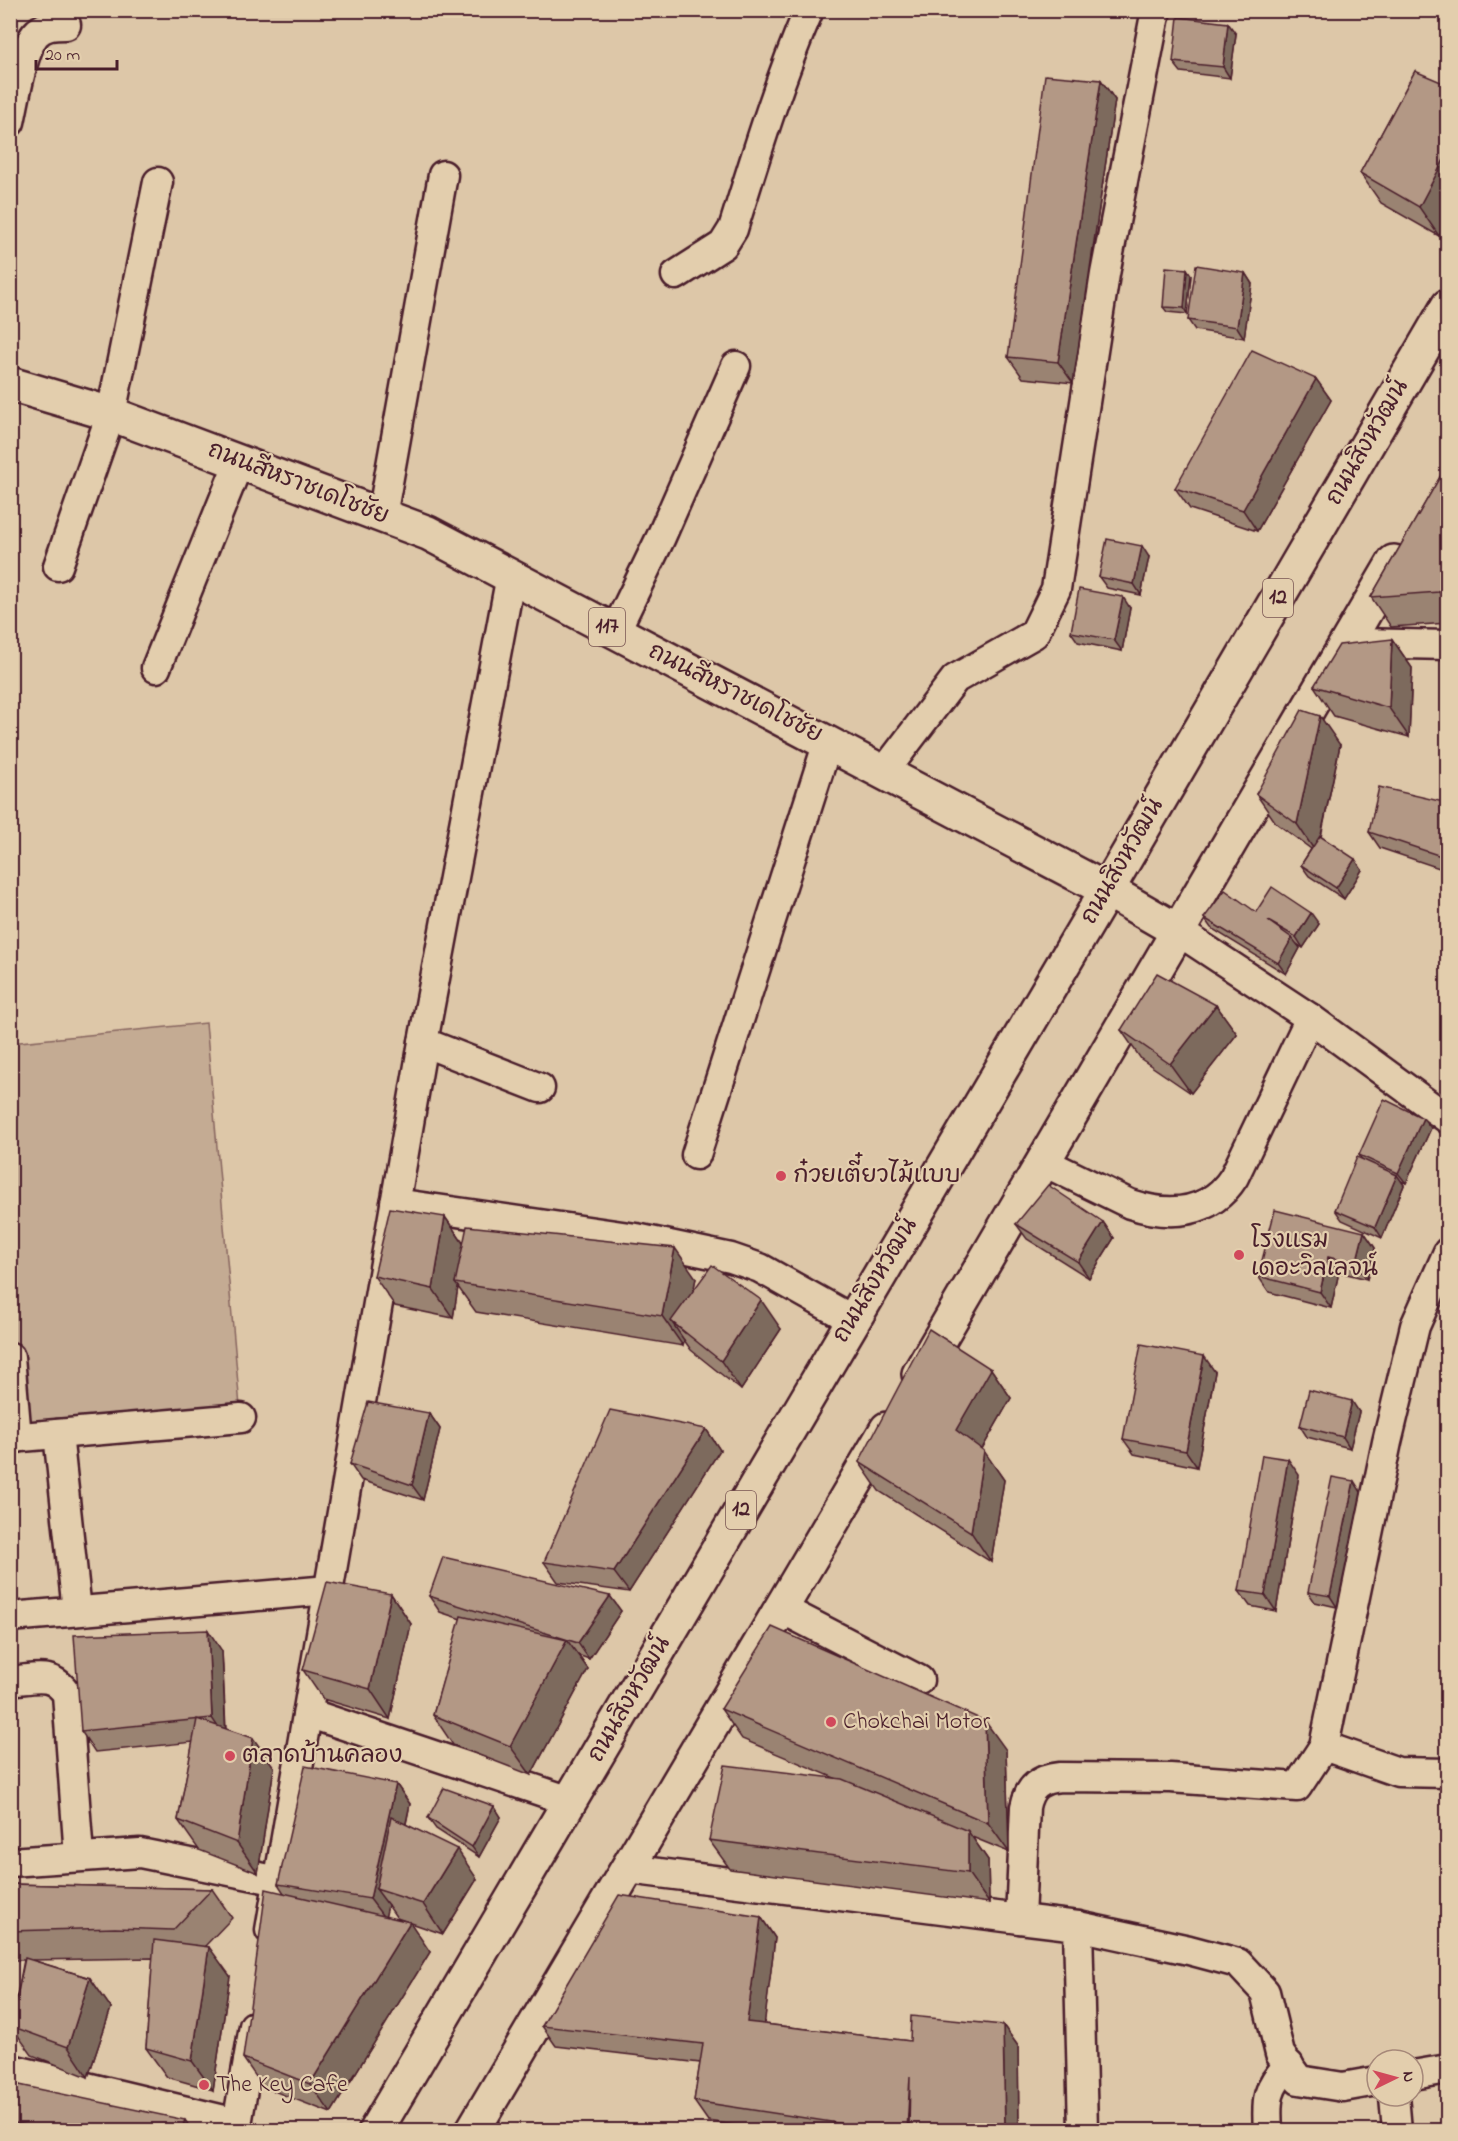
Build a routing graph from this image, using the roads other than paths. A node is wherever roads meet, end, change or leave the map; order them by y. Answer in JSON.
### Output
{"nodes":[{"id":1,"x":809,"y":10,"type":"edge"},
{"id":2,"x":1156,"y":10,"type":"edge"},
{"id":3,"x":66,"y":25,"type":"dead end"},
{"id":4,"x":10,"y":122,"type":"edge"},
{"id":5,"x":443,"y":175,"type":"dead end"},
{"id":6,"x":158,"y":182,"type":"dead end"},
{"id":7,"x":676,"y":275,"type":"dead end"},
{"id":8,"x":1448,"y":306,"type":"edge"},
{"id":9,"x":736,"y":366,"type":"dead end"},
{"id":10,"x":10,"y":384,"type":"edge"},
{"id":11,"x":111,"y":414,"type":"junction"},
{"id":12,"x":239,"y":462,"type":"junction"},
{"id":13,"x":382,"y":516,"type":"junction"},
{"id":14,"x":1406,"y":541,"type":"edge"},
{"id":15,"x":58,"y":566,"type":"dead end"},
{"id":16,"x":511,"y":575,"type":"junction"},
{"id":17,"x":615,"y":632,"type":"junction"},
{"id":18,"x":1347,"y":643,"type":"junction"},
{"id":19,"x":1448,"y":645,"type":"edge"},
{"id":20,"x":156,"y":668,"type":"dead end"},
{"id":21,"x":828,"y":742,"type":"junction"},
{"id":22,"x":884,"y":772,"type":"junction"},
{"id":23,"x":1107,"y":890,"type":"junction"},
{"id":24,"x":1178,"y":931,"type":"junction"},
{"id":25,"x":1310,"y":1018,"type":"junction"},
{"id":26,"x":423,"y":1042,"type":"junction"},
{"id":27,"x":540,"y":1088,"type":"dead end"},
{"id":28,"x":1448,"y":1119,"type":"edge"},
{"id":29,"x":696,"y":1155,"type":"dead end"},
{"id":30,"x":1044,"y":1162,"type":"junction"},
{"id":31,"x":395,"y":1203,"type":"junction"},
{"id":32,"x":1448,"y":1252,"type":"edge"},
{"id":33,"x":853,"y":1320,"type":"junction"},
{"id":34,"x":10,"y":1357,"type":"edge"},
{"id":35,"x":241,"y":1418,"type":"dead end"},
{"id":36,"x":58,"y":1434,"type":"junction"},
{"id":37,"x":14,"y":1438,"type":"edge"},
{"id":38,"x":328,"y":1590,"type":"junction"},
{"id":39,"x":782,"y":1609,"type":"junction"},
{"id":40,"x":77,"y":1611,"type":"junction"},
{"id":41,"x":10,"y":1617,"type":"edge"},
{"id":42,"x":10,"y":1680,"type":"edge"},
{"id":43,"x":919,"y":1680,"type":"dead end"},
{"id":44,"x":308,"y":1713,"type":"junction"},
{"id":45,"x":1324,"y":1746,"type":"junction"},
{"id":46,"x":1448,"y":1773,"type":"edge"},
{"id":47,"x":570,"y":1801,"type":"junction"},
{"id":48,"x":79,"y":1856,"type":"junction"},
{"id":49,"x":10,"y":1862,"type":"edge"},
{"id":50,"x":628,"y":1869,"type":"junction"},
{"id":51,"x":279,"y":1881,"type":"junction"},
{"id":52,"x":1020,"y":1919,"type":"junction"},
{"id":53,"x":1078,"y":1926,"type":"junction"},
{"id":54,"x":267,"y":1950,"type":"edge"},
{"id":55,"x":259,"y":1996,"type":"edge"},
{"id":56,"x":1289,"y":2065,"type":"junction"},
{"id":57,"x":1448,"y":2069,"type":"edge"},
{"id":58,"x":1425,"y":2073,"type":"edge"},
{"id":59,"x":10,"y":2076,"type":"edge"},
{"id":60,"x":1365,"y":2083,"type":"edge"},
{"id":61,"x":1395,"y":2108,"type":"edge"},
{"id":62,"x":236,"y":2127,"type":"edge"},
{"id":63,"x":376,"y":2130,"type":"edge"},
{"id":64,"x":473,"y":2130,"type":"edge"},
{"id":65,"x":1083,"y":2130,"type":"edge"},
{"id":66,"x":1268,"y":2130,"type":"edge"},
{"id":67,"x":1397,"y":2130,"type":"edge"}],
"edges":[{"from":1,"to":7,"type":"street"},
{"from":2,"to":22,"type":"street"},
{"from":3,"to":4,"type":"street"},
{"from":5,"to":13,"type":"street"},
{"from":6,"to":11,"type":"street"},
{"from":8,"to":23,"type":"main road","name":"ถนนสิงหวัฒน์","number":"12"},
{"from":9,"to":17,"type":"street"},
{"from":10,"to":11,"type":"main road","name":"ถนนสีหราชเดโชชัย","number":"117"},
{"from":11,"to":12,"type":"main road","name":"ถนนสีหราชเดโชชัย","number":"117"},
{"from":11,"to":15,"type":"street"},
{"from":12,"to":13,"type":"main road","name":"ถนนสีหราชเดโชชัย","number":"117"},
{"from":12,"to":20,"type":"street"},
{"from":13,"to":16,"type":"main road","name":"ถนนสีหราชเดโชชัย","number":"117"},
{"from":14,"to":18,"type":"main road"},
{"from":16,"to":17,"type":"main road","name":"ถนนสีหราชเดโชชัย","number":"117"},
{"from":16,"to":26,"type":"street"},
{"from":17,"to":21,"type":"main road","name":"ถนนสีหราชเดโชชัย","number":"117"},
{"from":18,"to":19,"type":"street"},
{"from":18,"to":24,"type":"main road"},
{"from":21,"to":22,"type":"main road","name":"ถนนสีหราชเดโชชัย","number":"117"},
{"from":21,"to":29,"type":"street"},
{"from":22,"to":23,"type":"main road","name":"ถนนสีหราชเดโชชัย","number":"117"},
{"from":23,"to":24,"type":"main road","name":"ถนนสีหราชเดโชชัย","number":"117"},
{"from":23,"to":33,"type":"main road","name":"ถนนสิงหวัฒน์","number":"12"},
{"from":24,"to":25,"type":"street"},
{"from":24,"to":30,"type":"main road"},
{"from":25,"to":28,"type":"street"},
{"from":25,"to":30,"type":"street"},
{"from":26,"to":27,"type":"street"},
{"from":26,"to":31,"type":"street"},
{"from":30,"to":39,"type":"main road"},
{"from":31,"to":33,"type":"street"},
{"from":31,"to":38,"type":"street"},
{"from":32,"to":45,"type":"street"},
{"from":33,"to":47,"type":"main road","name":"ถนนสิงหวัฒน์","number":"12"},
{"from":34,"to":37,"type":"street"},
{"from":35,"to":36,"type":"street"},
{"from":36,"to":37,"type":"street"},
{"from":36,"to":40,"type":"street"},
{"from":38,"to":40,"type":"street"},
{"from":38,"to":44,"type":"street"},
{"from":39,"to":43,"type":"street"},
{"from":39,"to":50,"type":"main road"},
{"from":40,"to":41,"type":"street"},
{"from":42,"to":48,"type":"street"},
{"from":44,"to":47,"type":"street"},
{"from":44,"to":51,"type":"street"},
{"from":45,"to":46,"type":"street"},
{"from":45,"to":52,"type":"street"},
{"from":47,"to":63,"type":"main road","name":"ถนนสิงหวัฒน์","number":"12"},
{"from":48,"to":49,"type":"street"},
{"from":48,"to":51,"type":"street"},
{"from":50,"to":52,"type":"street"},
{"from":50,"to":64,"type":"main road"},
{"from":51,"to":54,"type":"street"},
{"from":52,"to":53,"type":"street"},
{"from":53,"to":56,"type":"street"},
{"from":53,"to":65,"type":"street"},
{"from":55,"to":62,"type":"street"},
{"from":56,"to":60,"type":"street"},
{"from":56,"to":66,"type":"street"},
{"from":57,"to":58,"type":"street"},
{"from":59,"to":62,"type":"street"},
{"from":61,"to":67,"type":"street"}]}
